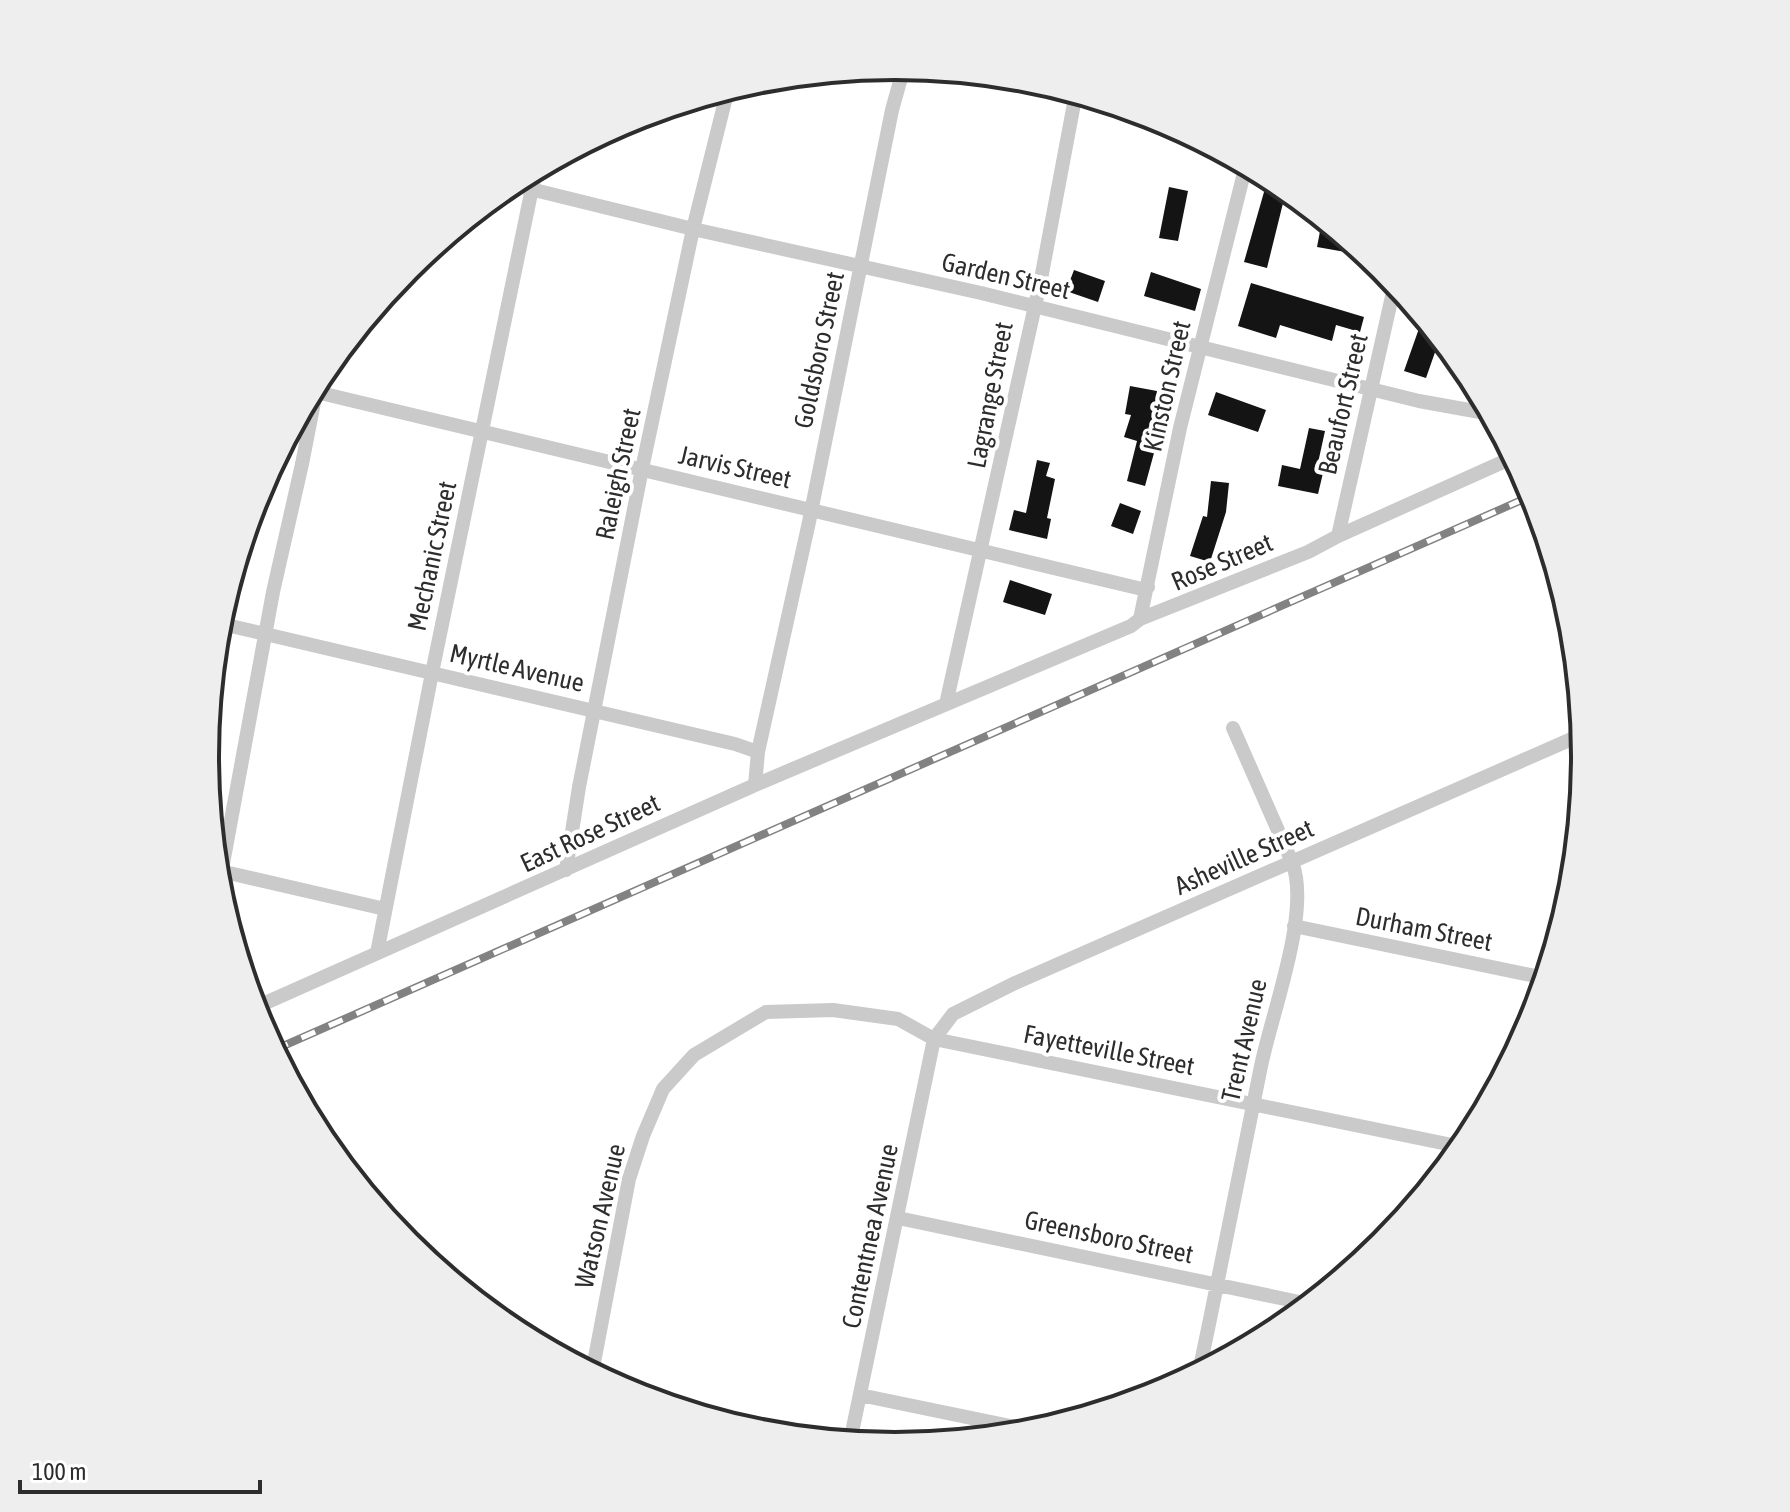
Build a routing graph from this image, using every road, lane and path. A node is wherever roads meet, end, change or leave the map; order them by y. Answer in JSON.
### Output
{"nodes":[{"id":1,"x":900,"y":80,"type":"edge"},
{"id":2,"x":725,"y":102,"type":"edge"},
{"id":3,"x":1074,"y":104,"type":"edge"},
{"id":4,"x":1243,"y":177,"type":"edge"},
{"id":5,"x":531,"y":189,"type":"joint"},
{"id":6,"x":693,"y":229,"type":"junction"},
{"id":7,"x":861,"y":267,"type":"junction"},
{"id":8,"x":1392,"y":298,"type":"edge"},
{"id":9,"x":1033,"y":306,"type":"junction"},
{"id":10,"x":1200,"y":347,"type":"junction"},
{"id":11,"x":1372,"y":388,"type":"junction"},
{"id":12,"x":327,"y":390,"type":"edge"},
{"id":13,"x":1477,"y":412,"type":"edge"},
{"id":14,"x":309,"y":419,"type":"edge"},
{"id":15,"x":483,"y":431,"type":"junction"},
{"id":16,"x":1503,"y":462,"type":"edge"},
{"id":17,"x":642,"y":469,"type":"junction"},
{"id":18,"x":811,"y":509,"type":"junction"},
{"id":19,"x":1338,"y":536,"type":"junction"},
{"id":20,"x":981,"y":549,"type":"junction"},
{"id":21,"x":1148,"y":587,"type":"junction"},
{"id":22,"x":1140,"y":619,"type":"junction"},
{"id":23,"x":232,"y":626,"type":"edge"},
{"id":24,"x":265,"y":635,"type":"junction"},
{"id":25,"x":432,"y":673,"type":"junction"},
{"id":26,"x":946,"y":704,"type":"junction"},
{"id":27,"x":594,"y":711,"type":"junction"},
{"id":28,"x":1233,"y":728,"type":"dead end"},
{"id":29,"x":1571,"y":739,"type":"edge"},
{"id":30,"x":758,"y":752,"type":"junction"},
{"id":31,"x":755,"y":785,"type":"junction"},
{"id":32,"x":225,"y":841,"type":"edge"},
{"id":33,"x":1292,"y":862,"type":"junction"},
{"id":34,"x":566,"y":870,"type":"junction"},
{"id":35,"x":230,"y":872,"type":"edge"},
{"id":36,"x":385,"y":909,"type":"junction"},
{"id":37,"x":1294,"y":926,"type":"junction"},
{"id":38,"x":377,"y":953,"type":"junction"},
{"id":39,"x":1534,"y":976,"type":"edge"},
{"id":40,"x":266,"y":1003,"type":"edge"},
{"id":41,"x":934,"y":1039,"type":"junction"},
{"id":42,"x":1254,"y":1104,"type":"junction"},
{"id":43,"x":1448,"y":1144,"type":"edge"},
{"id":44,"x":898,"y":1218,"type":"junction"},
{"id":45,"x":1217,"y":1285,"type":"junction"},
{"id":46,"x":1295,"y":1301,"type":"edge"},
{"id":47,"x":1202,"y":1358,"type":"edge"},
{"id":48,"x":594,"y":1361,"type":"edge"},
{"id":49,"x":860,"y":1395,"type":"junction"},
{"id":50,"x":998,"y":1424,"type":"edge"},
{"id":51,"x":852,"y":1431,"type":"edge"}],
"edges":[{"from":1,"to":7,"type":"street","name":"Goldsboro Street"},
{"from":2,"to":6,"type":"street","name":"Raleigh Street"},
{"from":3,"to":9,"type":"street","name":"Lagrange Street"},
{"from":4,"to":10,"type":"street","name":"Kinston Street"},
{"from":5,"to":6,"type":"street","name":"Garden Street"},
{"from":5,"to":15,"type":"street","name":"Mechanic Street"},
{"from":6,"to":7,"type":"street","name":"Garden Street"},
{"from":6,"to":17,"type":"street","name":"Raleigh Street"},
{"from":7,"to":9,"type":"street","name":"Garden Street"},
{"from":7,"to":18,"type":"street","name":"Goldsboro Street"},
{"from":8,"to":11,"type":"street","name":"Beaufort Street"},
{"from":9,"to":10,"type":"street","name":"Garden Street"},
{"from":9,"to":20,"type":"street","name":"Lagrange Street"},
{"from":10,"to":11,"type":"street","name":"Garden Street"},
{"from":10,"to":21,"type":"street","name":"Kinston Street"},
{"from":11,"to":13,"type":"street","name":"Garden Street"},
{"from":11,"to":19,"type":"street","name":"Beaufort Street"},
{"from":12,"to":15,"type":"street","name":"Jarvis Street"},
{"from":14,"to":24,"type":"street"},
{"from":15,"to":17,"type":"street","name":"Jarvis Street"},
{"from":15,"to":25,"type":"street","name":"Mechanic Street"},
{"from":16,"to":19,"type":"street","name":"Rose Street"},
{"from":17,"to":18,"type":"street","name":"Jarvis Street"},
{"from":17,"to":27,"type":"street","name":"Raleigh Street"},
{"from":18,"to":20,"type":"street","name":"Jarvis Street"},
{"from":18,"to":30,"type":"street","name":"Goldsboro Street"},
{"from":19,"to":22,"type":"street","name":"Rose Street"},
{"from":20,"to":21,"type":"street","name":"Jarvis Street"},
{"from":20,"to":26,"type":"street","name":"Lagrange Street"},
{"from":21,"to":22,"type":"street","name":"Kinston Street"},
{"from":22,"to":26,"type":"street","name":"Rose Street"},
{"from":23,"to":24,"type":"street","name":"Myrtle Avenue"},
{"from":24,"to":25,"type":"street","name":"Myrtle Avenue"},
{"from":24,"to":32,"type":"street"},
{"from":25,"to":27,"type":"street","name":"Myrtle Avenue"},
{"from":25,"to":36,"type":"street","name":"Mechanic Street"},
{"from":26,"to":31,"type":"street","name":"East Rose Street"},
{"from":27,"to":30,"type":"street","name":"Myrtle Avenue"},
{"from":27,"to":34,"type":"street","name":"Raleigh Street"},
{"from":28,"to":33,"type":"street","name":"Trent Avenue"},
{"from":29,"to":33,"type":"street","name":"Asheville Street"},
{"from":30,"to":31,"type":"street","name":"Goldsboro Street"},
{"from":31,"to":34,"type":"street","name":"East Rose Street"},
{"from":33,"to":37,"type":"street","name":"Trent Avenue"},
{"from":33,"to":41,"type":"street","name":"Asheville Street"},
{"from":34,"to":38,"type":"street","name":"East Rose Street"},
{"from":35,"to":36,"type":"street"},
{"from":36,"to":38,"type":"street","name":"Mechanic Street"},
{"from":37,"to":39,"type":"street","name":"Durham Street"},
{"from":37,"to":42,"type":"street","name":"Trent Avenue"},
{"from":38,"to":40,"type":"street","name":"East Rose Street"},
{"from":41,"to":42,"type":"street","name":"Fayetteville Street"},
{"from":41,"to":44,"type":"street","name":"Contentnea Avenue"},
{"from":41,"to":48,"type":"street","name":"Watson Avenue"},
{"from":42,"to":43,"type":"street","name":"Fayetteville Street"},
{"from":42,"to":45,"type":"street","name":"Trent Avenue"},
{"from":44,"to":45,"type":"street","name":"Greensboro Street"},
{"from":44,"to":49,"type":"street","name":"Contentnea Avenue"},
{"from":45,"to":46,"type":"street","name":"Greensboro Street"},
{"from":45,"to":47,"type":"street","name":"Trent Avenue"},
{"from":49,"to":50,"type":"street"},
{"from":49,"to":51,"type":"street","name":"Contentnea Avenue"}]}
